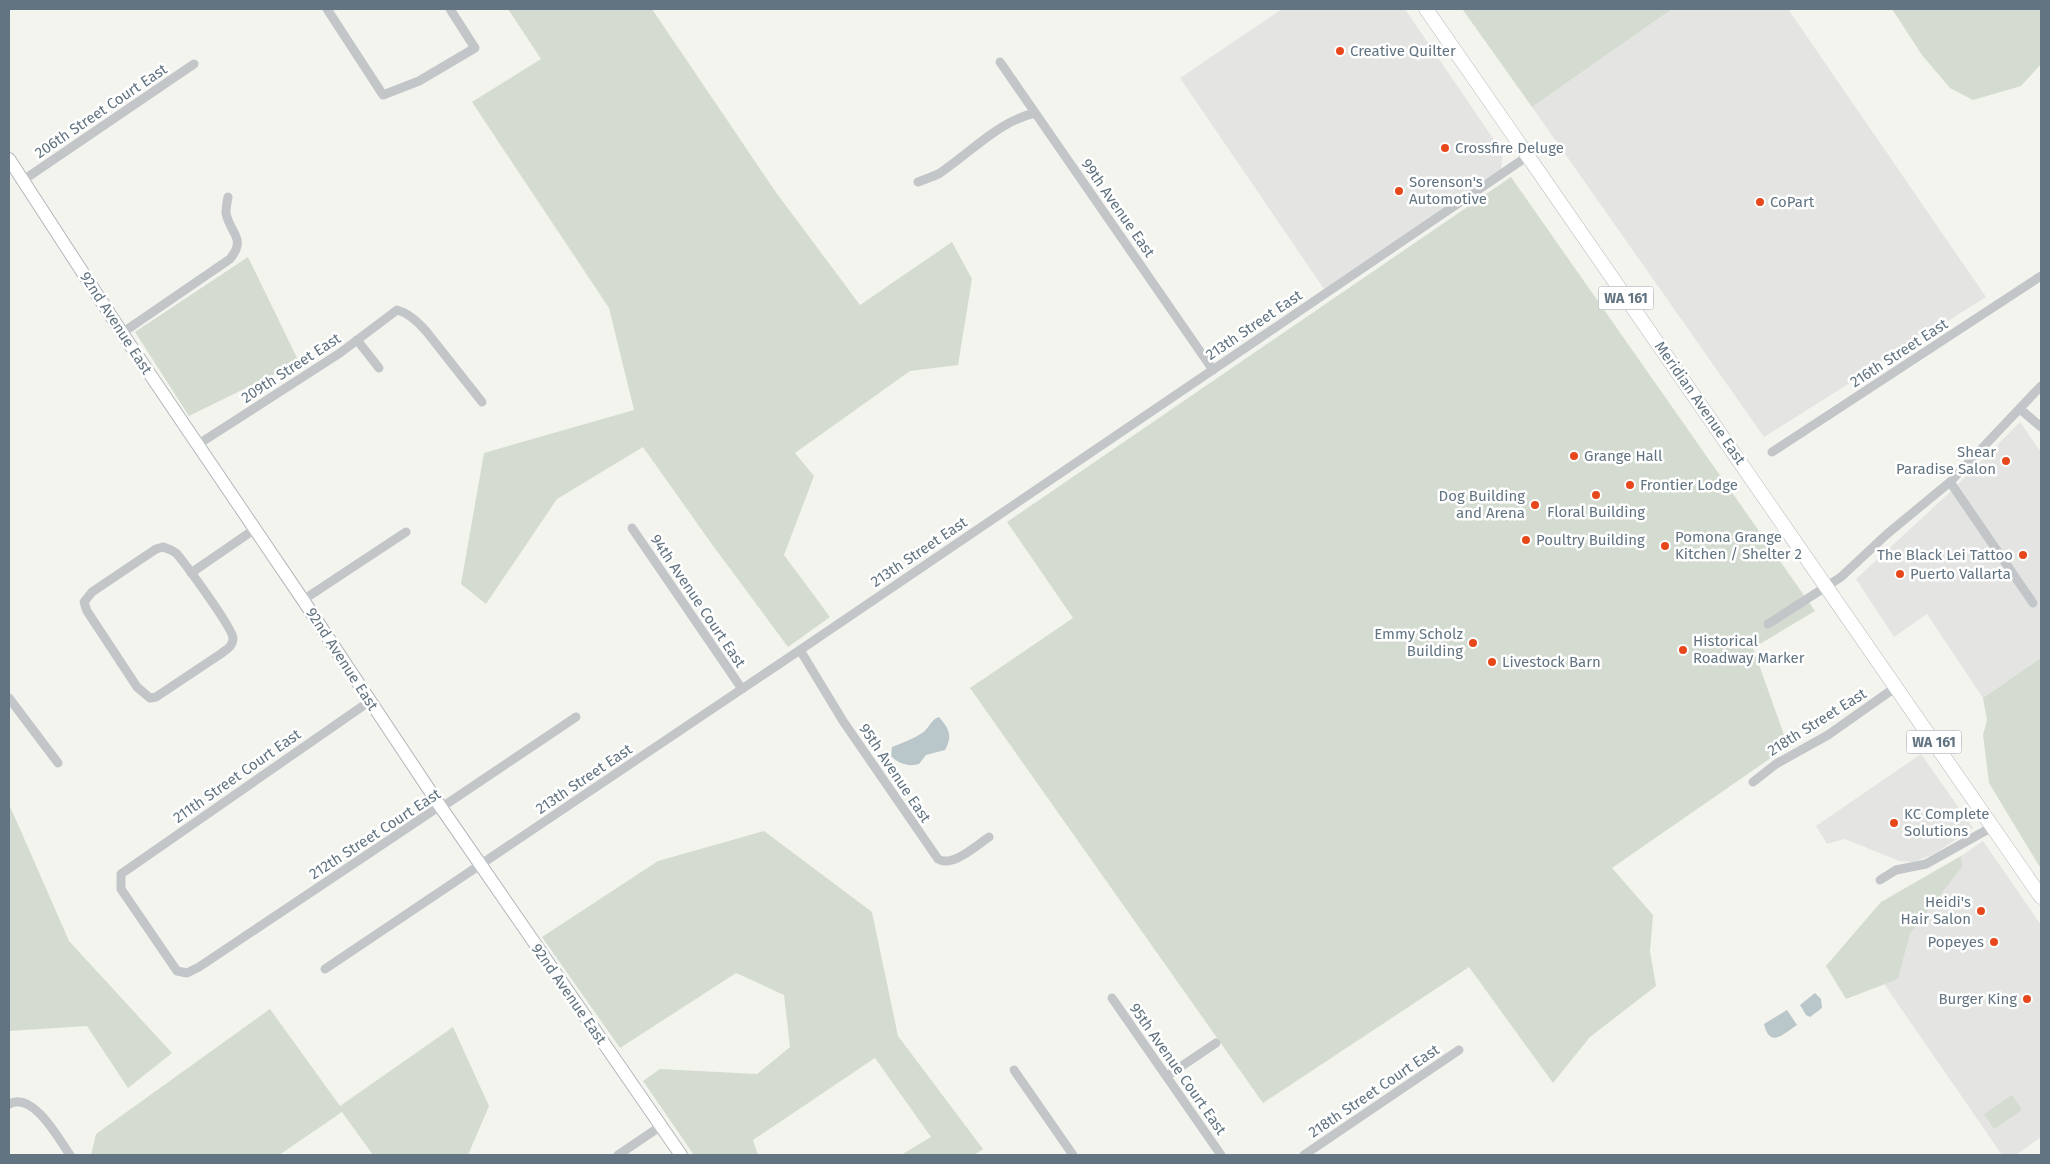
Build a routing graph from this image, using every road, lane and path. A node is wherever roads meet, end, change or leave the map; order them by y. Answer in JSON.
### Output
{"nodes":[{"id":1,"x":327,"y":9,"type":"edge"},
{"id":2,"x":450,"y":9,"type":"edge"},
{"id":3,"x":1426,"y":9,"type":"edge"},
{"id":4,"x":1000,"y":62,"type":"dead end"},
{"id":5,"x":194,"y":64,"type":"dead end"},
{"id":6,"x":1035,"y":113,"type":"junction"},
{"id":7,"x":1528,"y":156,"type":"junction"},
{"id":8,"x":9,"y":159,"type":"edge"},
{"id":9,"x":22,"y":180,"type":"junction"},
{"id":10,"x":918,"y":182,"type":"dead end"},
{"id":11,"x":228,"y":197,"type":"dead end"},
{"id":12,"x":2041,"y":276,"type":"edge"},
{"id":13,"x":122,"y":333,"type":"junction"},
{"id":14,"x":357,"y":340,"type":"junction"},
{"id":15,"x":379,"y":368,"type":"dead end"},
{"id":16,"x":1213,"y":370,"type":"junction"},
{"id":17,"x":2041,"y":386,"type":"edge"},
{"id":18,"x":482,"y":402,"type":"dead end"},
{"id":19,"x":2020,"y":409,"type":"junction"},
{"id":20,"x":2041,"y":427,"type":"edge"},
{"id":21,"x":197,"y":446,"type":"junction"},
{"id":22,"x":1772,"y":452,"type":"dead end"},
{"id":23,"x":1950,"y":482,"type":"junction"},
{"id":24,"x":632,"y":528,"type":"dead end"},
{"id":25,"x":255,"y":529,"type":"junction"},
{"id":26,"x":406,"y":532,"type":"dead end"},
{"id":27,"x":191,"y":573,"type":"junction"},
{"id":28,"x":1827,"y":587,"type":"junction"},
{"id":29,"x":304,"y":600,"type":"junction"},
{"id":30,"x":2033,"y":603,"type":"dead end"},
{"id":31,"x":1768,"y":624,"type":"dead end"},
{"id":32,"x":800,"y":650,"type":"junction"},
{"id":33,"x":1896,"y":687,"type":"junction"},
{"id":34,"x":742,"y":690,"type":"junction"},
{"id":35,"x":9,"y":698,"type":"edge"},
{"id":36,"x":370,"y":701,"type":"junction"},
{"id":37,"x":576,"y":717,"type":"dead end"},
{"id":38,"x":58,"y":763,"type":"dead end"},
{"id":39,"x":1753,"y":782,"type":"dead end"},
{"id":40,"x":440,"y":806,"type":"junction"},
{"id":41,"x":1992,"y":827,"type":"junction"},
{"id":42,"x":989,"y":837,"type":"dead end"},
{"id":43,"x":480,"y":865,"type":"junction"},
{"id":44,"x":1880,"y":880,"type":"dead end"},
{"id":45,"x":2041,"y":897,"type":"edge"},
{"id":46,"x":325,"y":969,"type":"dead end"},
{"id":47,"x":187,"y":973,"type":"joint"},
{"id":48,"x":1112,"y":998,"type":"dead end"},
{"id":49,"x":1216,"y":1043,"type":"dead end"},
{"id":50,"x":1459,"y":1050,"type":"dead end"},
{"id":51,"x":1014,"y":1070,"type":"dead end"},
{"id":52,"x":1167,"y":1076,"type":"junction"},
{"id":53,"x":9,"y":1104,"type":"edge"},
{"id":54,"x":661,"y":1126,"type":"junction"},
{"id":55,"x":1308,"y":1154,"type":"edge"},
{"id":56,"x":70,"y":1155,"type":"edge"},
{"id":57,"x":618,"y":1155,"type":"edge"},
{"id":58,"x":681,"y":1155,"type":"edge"},
{"id":59,"x":1073,"y":1155,"type":"edge"},
{"id":60,"x":1221,"y":1155,"type":"edge"}],
"edges":[{"from":1,"to":2,"type":"street"},
{"from":3,"to":7,"type":"main road","name":"Meridian Avenue East","number":"WA 161"},
{"from":4,"to":6,"type":"street","name":"99th Avenue East"},
{"from":5,"to":9,"type":"street","name":"206th Street Court East"},
{"from":6,"to":10,"type":"street"},
{"from":6,"to":16,"type":"street","name":"99th Avenue East"},
{"from":7,"to":16,"type":"street","name":"213th Street East"},
{"from":7,"to":28,"type":"main road","name":"Meridian Avenue East","number":"WA 161"},
{"from":8,"to":9,"type":"street","name":"92nd Avenue East"},
{"from":9,"to":13,"type":"street","name":"92nd Avenue East"},
{"from":11,"to":13,"type":"street"},
{"from":12,"to":22,"type":"street","name":"216th Street East"},
{"from":13,"to":21,"type":"street","name":"92nd Avenue East"},
{"from":14,"to":15,"type":"street"},
{"from":14,"to":18,"type":"street","name":"209th Street East"},
{"from":14,"to":21,"type":"street","name":"209th Street East"},
{"from":16,"to":32,"type":"street","name":"213th Street East"},
{"from":17,"to":19,"type":"street"},
{"from":19,"to":20,"type":"street"},
{"from":19,"to":23,"type":"street"},
{"from":21,"to":25,"type":"street","name":"92nd Avenue East"},
{"from":23,"to":28,"type":"street"},
{"from":23,"to":30,"type":"street"},
{"from":24,"to":34,"type":"street","name":"94th Avenue Court East"},
{"from":25,"to":27,"type":"street"},
{"from":25,"to":29,"type":"street","name":"92nd Avenue East"},
{"from":26,"to":29,"type":"street"},
{"from":27,"to":27,"type":"street"},
{"from":28,"to":31,"type":"street"},
{"from":28,"to":33,"type":"main road","name":"Meridian Avenue East","number":"WA 161"},
{"from":29,"to":36,"type":"street","name":"92nd Avenue East"},
{"from":32,"to":34,"type":"street","name":"213th Street East"},
{"from":32,"to":42,"type":"street","name":"95th Avenue East"},
{"from":33,"to":39,"type":"street","name":"218th Street East"},
{"from":33,"to":41,"type":"main road","name":"Meridian Avenue East","number":"WA 161"},
{"from":34,"to":43,"type":"street","name":"213th Street East"},
{"from":35,"to":38,"type":"street"},
{"from":36,"to":40,"type":"street","name":"92nd Avenue East"},
{"from":36,"to":47,"type":"street","name":"211th Street Court East"},
{"from":37,"to":40,"type":"street","name":"212th Street Court East"},
{"from":40,"to":43,"type":"street","name":"92nd Avenue East"},
{"from":40,"to":47,"type":"street","name":"212th Street Court East"},
{"from":41,"to":44,"type":"street"},
{"from":41,"to":45,"type":"main road","name":"Meridian Avenue East","number":"WA 161"},
{"from":43,"to":46,"type":"street","name":"213th Street East"},
{"from":43,"to":54,"type":"street","name":"92nd Avenue East"},
{"from":48,"to":52,"type":"street","name":"95th Avenue Court East"},
{"from":49,"to":52,"type":"street"},
{"from":50,"to":55,"type":"street","name":"218th Street Court East"},
{"from":51,"to":59,"type":"street"},
{"from":52,"to":60,"type":"street","name":"95th Avenue Court East"},
{"from":53,"to":56,"type":"street"},
{"from":54,"to":57,"type":"street"},
{"from":54,"to":58,"type":"street","name":"92nd Avenue East"}]}
